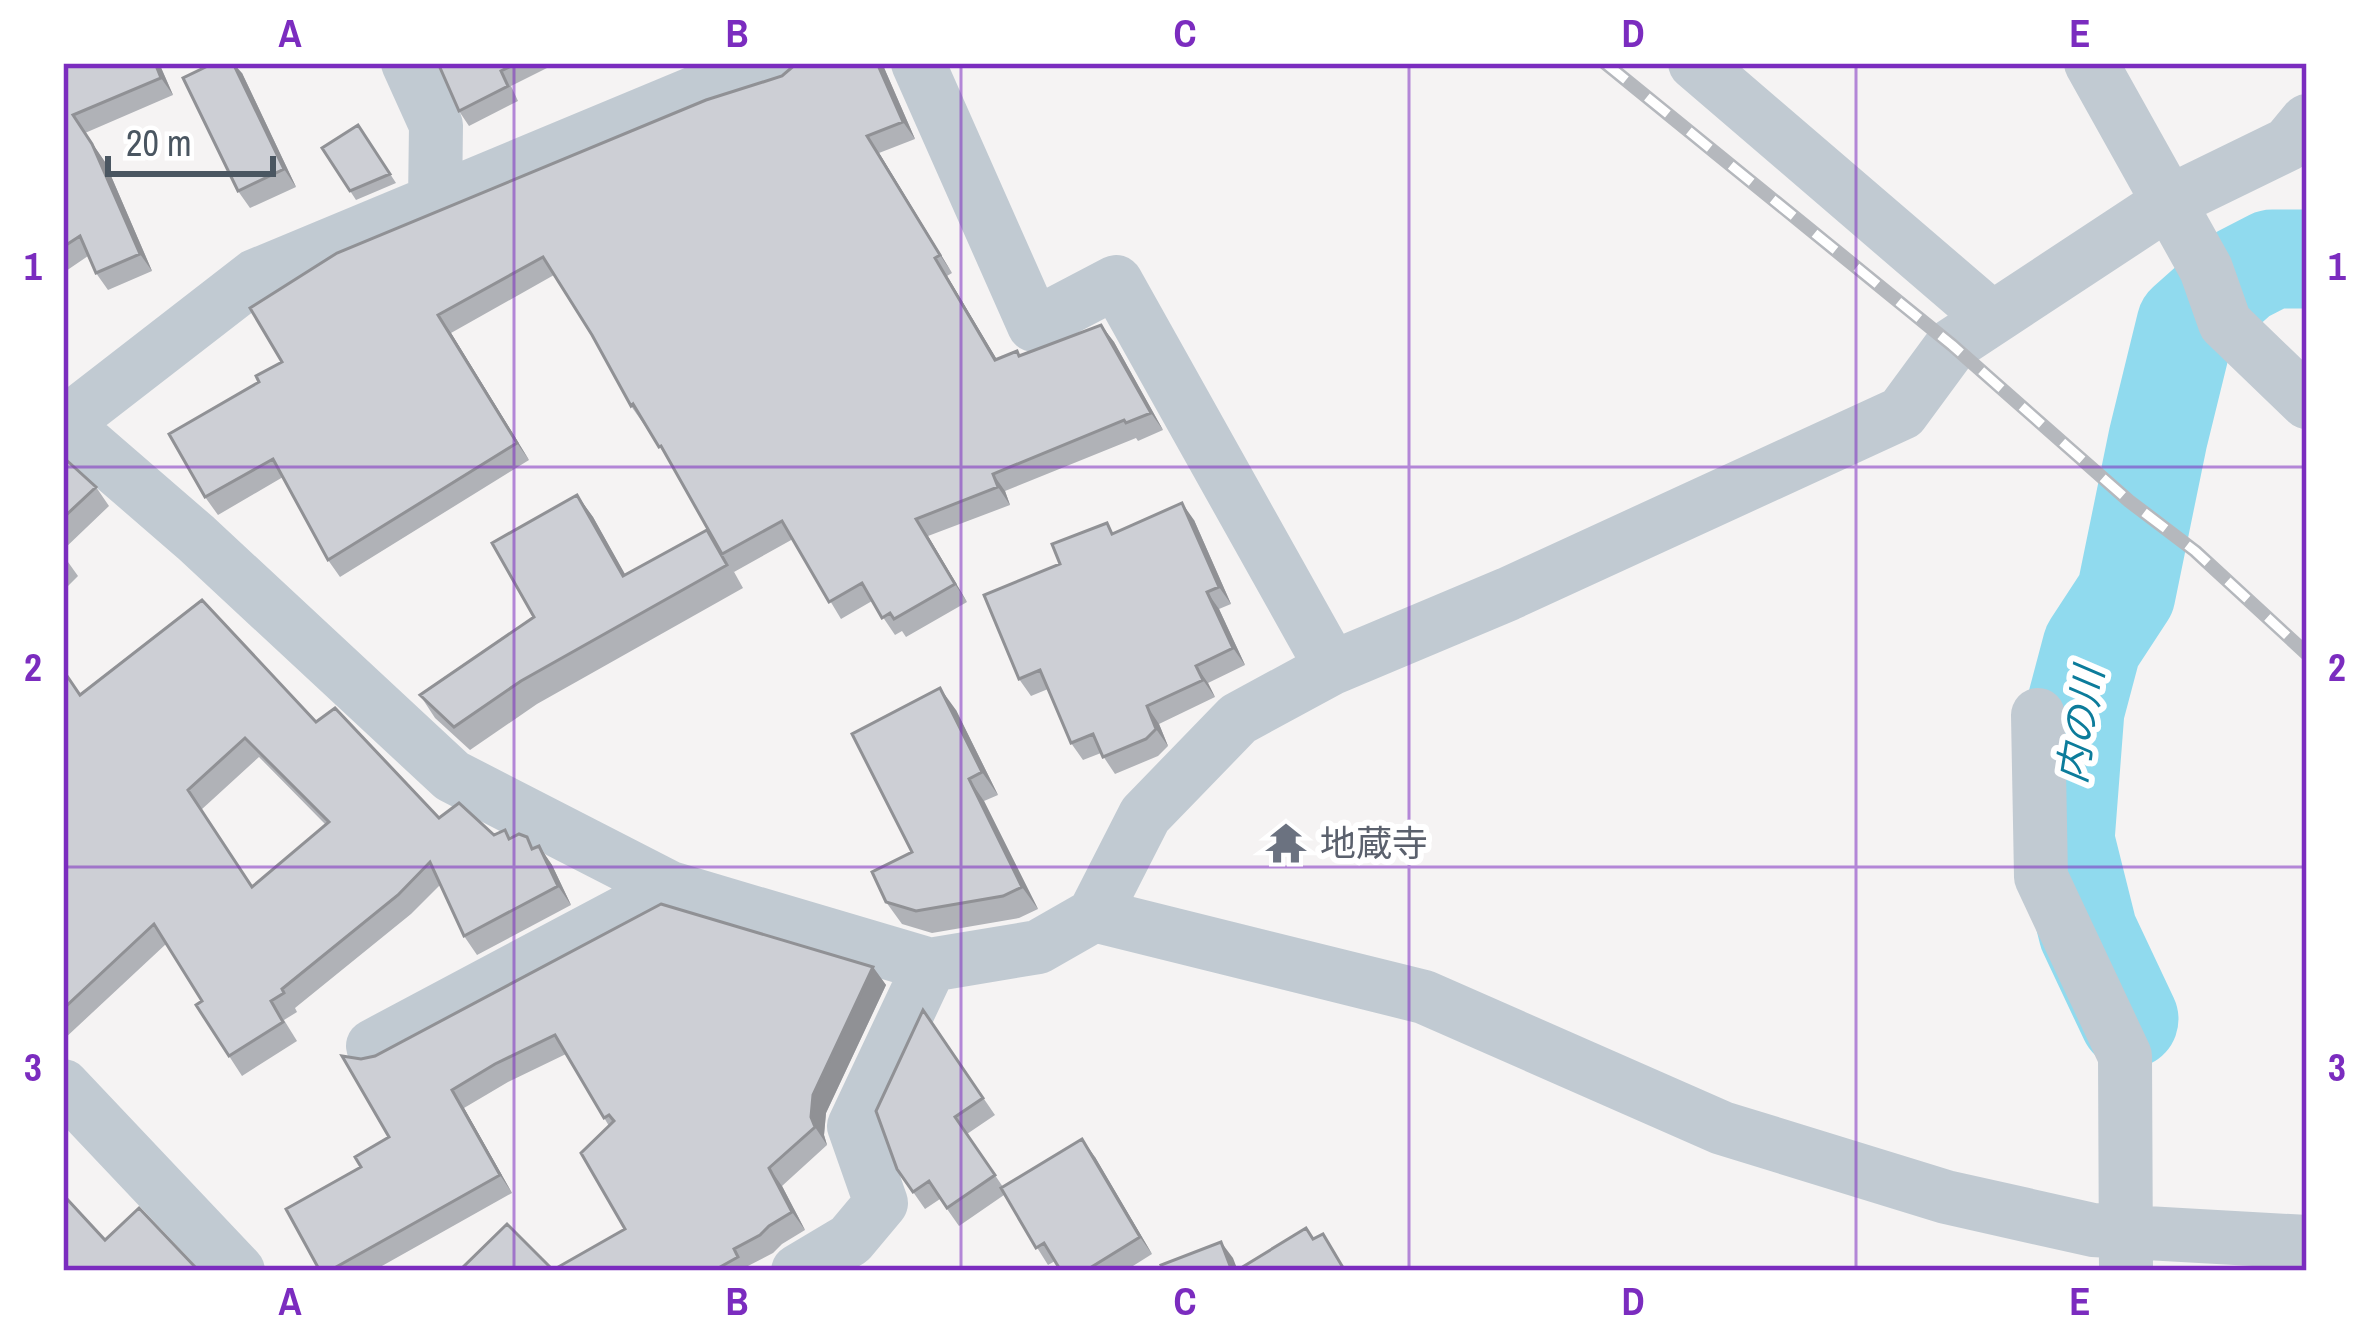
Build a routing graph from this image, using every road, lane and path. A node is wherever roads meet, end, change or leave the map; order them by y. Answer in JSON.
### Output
{"nodes":[{"id":1,"x":408,"y":63,"type":"edge"},
{"id":2,"x":784,"y":63,"type":"edge"},
{"id":3,"x":918,"y":63,"type":"edge"},
{"id":4,"x":1695,"y":63,"type":"edge"},
{"id":5,"x":2090,"y":63,"type":"edge"},
{"id":6,"x":2307,"y":121,"type":"edge"},
{"id":7,"x":435,"y":202,"type":"junction"},
{"id":8,"x":2169,"y":202,"type":"junction"},
{"id":9,"x":1992,"y":318,"type":"junction"},
{"id":10,"x":2307,"y":402,"type":"edge"},
{"id":11,"x":63,"y":424,"type":"edge"},
{"id":12,"x":1332,"y":668,"type":"junction"},
{"id":13,"x":2038,"y":715,"type":"dead end"},
{"id":14,"x":670,"y":888,"type":"junction"},
{"id":15,"x":1094,"y":916,"type":"junction"},
{"id":16,"x":930,"y":965,"type":"junction"},
{"id":17,"x":373,"y":1046,"type":"dead end"},
{"id":18,"x":63,"y":1087,"type":"edge"},
{"id":19,"x":2307,"y":1242,"type":"edge"},
{"id":20,"x":2125,"y":1252,"type":"edge"},
{"id":21,"x":238,"y":1271,"type":"edge"},
{"id":22,"x":798,"y":1271,"type":"edge"}],
"edges":[{"from":1,"to":7,"type":"street"},
{"from":2,"to":7,"type":"street"},
{"from":3,"to":12,"type":"street"},
{"from":4,"to":9,"type":"street"},
{"from":5,"to":8,"type":"street"},
{"from":6,"to":8,"type":"street"},
{"from":7,"to":11,"type":"street"},
{"from":8,"to":9,"type":"street"},
{"from":8,"to":10,"type":"street"},
{"from":9,"to":12,"type":"street"},
{"from":11,"to":14,"type":"street"},
{"from":12,"to":15,"type":"street"},
{"from":13,"to":20,"type":"street"},
{"from":14,"to":16,"type":"street"},
{"from":14,"to":17,"type":"street"},
{"from":15,"to":16,"type":"street"},
{"from":15,"to":20,"type":"street"},
{"from":16,"to":22,"type":"street"},
{"from":18,"to":21,"type":"street"},
{"from":19,"to":20,"type":"street"}]}
